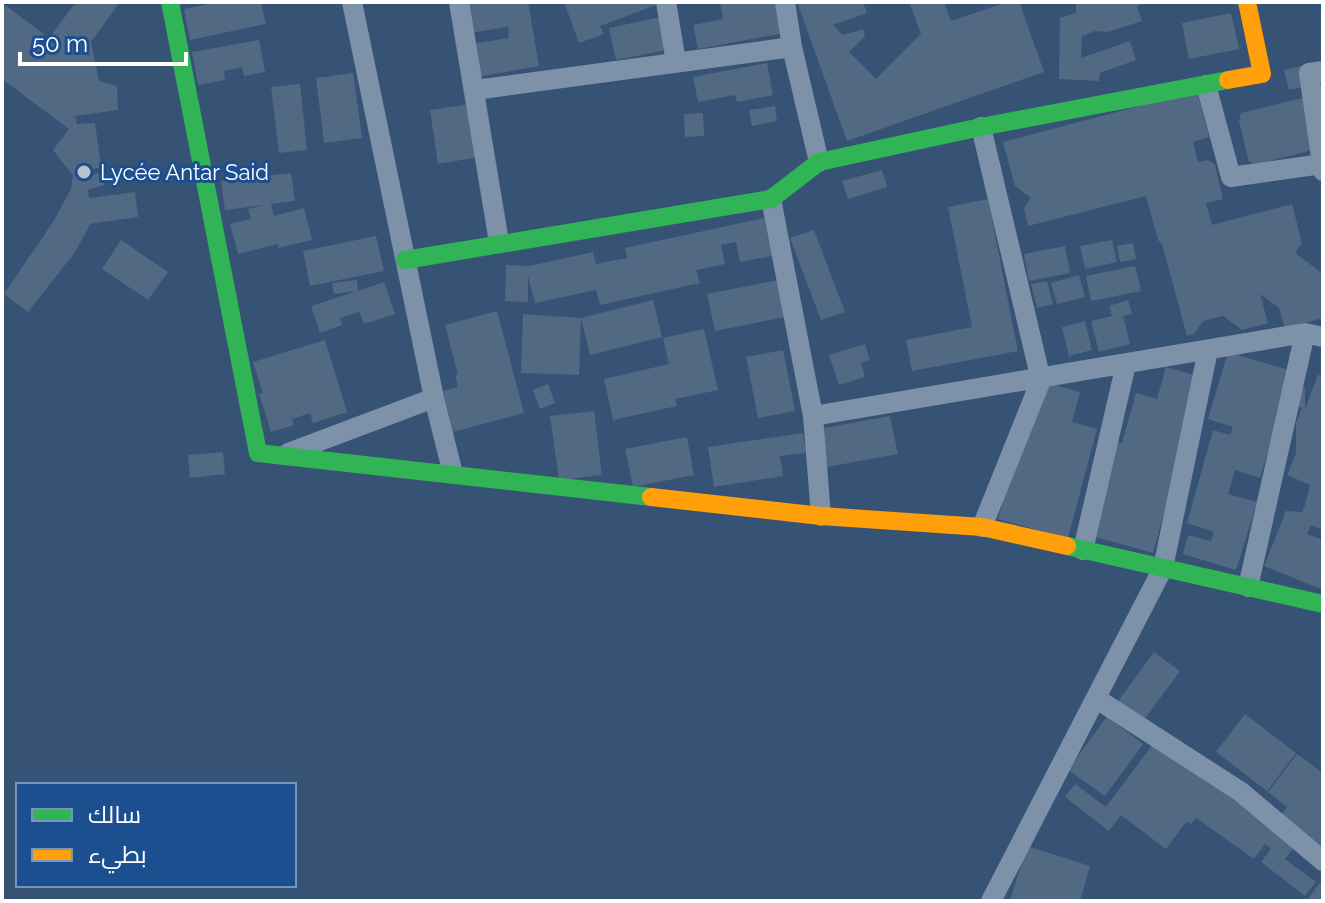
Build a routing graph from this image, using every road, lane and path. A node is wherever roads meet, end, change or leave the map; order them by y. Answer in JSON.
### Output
{"nodes":[{"id":1,"x":170,"y":2,"type":"edge"},
{"id":2,"x":352,"y":2,"type":"edge"},
{"id":3,"x":459,"y":2,"type":"edge"},
{"id":4,"x":666,"y":2,"type":"edge"},
{"id":5,"x":785,"y":2,"type":"edge"},
{"id":6,"x":1247,"y":2,"type":"edge"},
{"id":7,"x":792,"y":47,"type":"junction"},
{"id":8,"x":676,"y":62,"type":"junction"},
{"id":9,"x":1323,"y":71,"type":"edge"},
{"id":10,"x":1206,"y":85,"type":"junction"},
{"id":11,"x":475,"y":90,"type":"junction"},
{"id":12,"x":981,"y":127,"type":"junction"},
{"id":13,"x":819,"y":162,"type":"junction"},
{"id":14,"x":1322,"y":167,"type":"edge"},
{"id":15,"x":771,"y":199,"type":"junction"},
{"id":16,"x":499,"y":242,"type":"junction"},
{"id":17,"x":405,"y":260,"type":"junction"},
{"id":18,"x":1314,"y":335,"type":"edge"},
{"id":19,"x":1208,"y":350,"type":"junction"},
{"id":20,"x":1126,"y":364,"type":"junction"},
{"id":21,"x":1041,"y":380,"type":"junction"},
{"id":22,"x":434,"y":398,"type":"junction"},
{"id":23,"x":813,"y":416,"type":"junction"},
{"id":24,"x":281,"y":456,"type":"junction"},
{"id":25,"x":453,"y":474,"type":"junction"},
{"id":26,"x":821,"y":516,"type":"junction"},
{"id":27,"x":982,"y":527,"type":"junction"},
{"id":28,"x":1083,"y":550,"type":"junction"},
{"id":29,"x":1163,"y":568,"type":"junction"},
{"id":30,"x":1248,"y":587,"type":"junction"},
{"id":31,"x":1323,"y":604,"type":"edge"},
{"id":32,"x":1097,"y":699,"type":"junction"},
{"id":33,"x":1323,"y":861,"type":"edge"},
{"id":34,"x":991,"y":901,"type":"edge"}],
"edges":[{"from":1,"to":24,"type":"street"},
{"from":2,"to":17,"type":"street"},
{"from":3,"to":11,"type":"street"},
{"from":4,"to":8,"type":"street"},
{"from":5,"to":7,"type":"street"},
{"from":6,"to":10,"type":"street"},
{"from":7,"to":8,"type":"street"},
{"from":7,"to":13,"type":"street"},
{"from":8,"to":11,"type":"street"},
{"from":9,"to":14,"type":"street"},
{"from":10,"to":12,"type":"street"},
{"from":10,"to":14,"type":"street"},
{"from":11,"to":16,"type":"street"},
{"from":12,"to":13,"type":"street"},
{"from":12,"to":21,"type":"street"},
{"from":13,"to":15,"type":"street"},
{"from":15,"to":16,"type":"street"},
{"from":15,"to":23,"type":"street"},
{"from":16,"to":17,"type":"street"},
{"from":17,"to":22,"type":"street"},
{"from":18,"to":19,"type":"street"},
{"from":18,"to":30,"type":"street"},
{"from":19,"to":20,"type":"street"},
{"from":19,"to":29,"type":"street"},
{"from":20,"to":21,"type":"street"},
{"from":20,"to":28,"type":"street"},
{"from":21,"to":23,"type":"street"},
{"from":21,"to":27,"type":"street"},
{"from":22,"to":24,"type":"street"},
{"from":22,"to":25,"type":"street"},
{"from":23,"to":26,"type":"street"},
{"from":24,"to":25,"type":"street"},
{"from":25,"to":26,"type":"street"},
{"from":26,"to":27,"type":"street"},
{"from":27,"to":28,"type":"street"},
{"from":28,"to":29,"type":"street"},
{"from":29,"to":30,"type":"street"},
{"from":29,"to":32,"type":"street"},
{"from":30,"to":31,"type":"street"},
{"from":32,"to":33,"type":"street"},
{"from":32,"to":34,"type":"street"}]}
